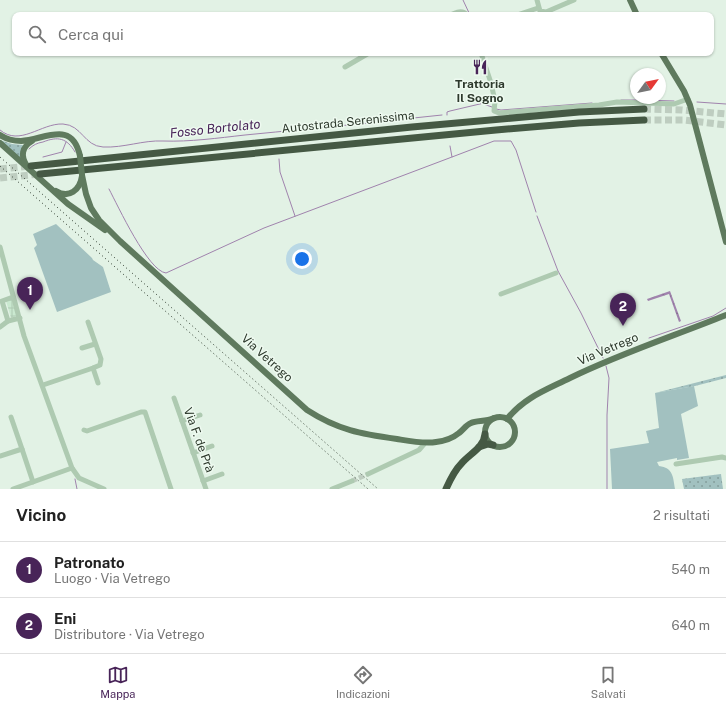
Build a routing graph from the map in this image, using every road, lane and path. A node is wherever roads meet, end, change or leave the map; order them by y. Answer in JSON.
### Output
{"nodes":[{"id":1,"x":537,"y":0,"type":"edge"},
{"id":2,"x":574,"y":0,"type":"edge"},
{"id":3,"x":630,"y":0,"type":"edge"},
{"id":4,"x":538,"y":8,"type":"junction"},
{"id":5,"x":526,"y":12,"type":"edge"},
{"id":6,"x":636,"y":12,"type":"edge"},
{"id":7,"x":364,"y":56,"type":"edge"},
{"id":8,"x":481,"y":56,"type":"edge"},
{"id":9,"x":663,"y":56,"type":"edge"},
{"id":10,"x":345,"y":67,"type":"dead end"},
{"id":11,"x":688,"y":98,"type":"junction"},
{"id":12,"x":644,"y":109,"type":"tunnel mouth"},
{"id":13,"x":644,"y":120,"type":"tunnel mouth"},
{"id":14,"x":0,"y":135,"type":"edge"},
{"id":15,"x":37,"y":138,"type":"junction"},
{"id":16,"x":0,"y":143,"type":"edge"},
{"id":17,"x":31,"y":169,"type":"junction"},
{"id":18,"x":40,"y":174,"type":"tunnel mouth"},
{"id":19,"x":82,"y":175,"type":"junction"},
{"id":20,"x":47,"y":186,"type":"junction"},
{"id":21,"x":120,"y":241,"type":"junction"},
{"id":22,"x":726,"y":242,"type":"edge"},
{"id":23,"x":0,"y":247,"type":"edge"},
{"id":24,"x":556,"y":273,"type":"dead end"},
{"id":25,"x":501,"y":294,"type":"dead end"},
{"id":26,"x":13,"y":297,"type":"junction"},
{"id":27,"x":726,"y":315,"type":"edge"},
{"id":28,"x":20,"y":318,"type":"junction"},
{"id":29,"x":8,"y":321,"type":"junction"},
{"id":30,"x":88,"y":322,"type":"dead end"},
{"id":31,"x":0,"y":327,"type":"edge"},
{"id":32,"x":95,"y":344,"type":"junction"},
{"id":33,"x":82,"y":348,"type":"dead end"},
{"id":34,"x":94,"y":368,"type":"junction"},
{"id":35,"x":98,"y":383,"type":"dead end"},
{"id":36,"x":43,"y":385,"type":"junction"},
{"id":37,"x":174,"y":398,"type":"dead end"},
{"id":38,"x":200,"y":415,"type":"dead end"},
{"id":39,"x":11,"y":417,"type":"dead end"},
{"id":40,"x":494,"y":418,"type":"junction"},
{"id":41,"x":507,"y":419,"type":"junction"},
{"id":42,"x":182,"y":421,"type":"junction"},
{"id":43,"x":476,"y":422,"type":"junction"},
{"id":44,"x":84,"y":430,"type":"dead end"},
{"id":45,"x":485,"y":433,"type":"junction"},
{"id":46,"x":425,"y":443,"type":"junction"},
{"id":47,"x":493,"y":445,"type":"junction"},
{"id":48,"x":212,"y":446,"type":"dead end"},
{"id":49,"x":479,"y":447,"type":"junction"},
{"id":50,"x":22,"y":449,"type":"junction"},
{"id":51,"x":193,"y":453,"type":"junction"},
{"id":52,"x":0,"y":456,"type":"edge"},
{"id":53,"x":726,"y":458,"type":"edge"},
{"id":54,"x":676,"y":464,"type":"dead end"},
{"id":55,"x":72,"y":468,"type":"junction"},
{"id":56,"x":222,"y":474,"type":"dead end"},
{"id":57,"x":368,"y":474,"type":"tunnel mouth"},
{"id":58,"x":203,"y":481,"type":"junction"},
{"id":59,"x":352,"y":481,"type":"tunnel mouth"},
{"id":60,"x":33,"y":482,"type":"junction"},
{"id":61,"x":14,"y":489,"type":"edge"},
{"id":62,"x":104,"y":489,"type":"edge"},
{"id":63,"x":171,"y":489,"type":"edge"},
{"id":64,"x":206,"y":489,"type":"edge"},
{"id":65,"x":332,"y":489,"type":"edge"},
{"id":66,"x":446,"y":489,"type":"edge"}],
"edges":[{"from":1,"to":4,"type":"street"},
{"from":2,"to":4,"type":"street"},
{"from":3,"to":6,"type":"main road"},
{"from":4,"to":5,"type":"street"},
{"from":7,"to":10,"type":"street"},
{"from":8,"to":11,"type":"street"},
{"from":9,"to":11,"type":"main road"},
{"from":11,"to":22,"type":"main road"},
{"from":12,"to":17,"type":"highway","name":"Autostrada Serenissima"},
{"from":13,"to":18,"type":"highway","name":"Autostrada Serenissima"},
{"from":14,"to":15,"type":"main road","name":"Via Vetrego"},
{"from":15,"to":17,"type":"main road"},
{"from":15,"to":19,"type":"main road","name":"Via Vetrego","bridge":true},
{"from":16,"to":17,"type":"main road","name":"Via Vetrego"},
{"from":17,"to":20,"type":"main road","name":"Via Vetrego"},
{"from":19,"to":20,"type":"main road"},
{"from":19,"to":21,"type":"main road","name":"Via Vetrego"},
{"from":20,"to":21,"type":"main road","name":"Via Vetrego"},
{"from":21,"to":46,"type":"main road","name":"Via Vetrego"},
{"from":23,"to":26,"type":"street"},
{"from":24,"to":25,"type":"street"},
{"from":26,"to":28,"type":"street"},
{"from":26,"to":29,"type":"street"},
{"from":27,"to":41,"type":"main road","name":"Via Vetrego"},
{"from":28,"to":29,"type":"street"},
{"from":28,"to":36,"type":"street"},
{"from":29,"to":31,"type":"street"},
{"from":30,"to":32,"type":"street"},
{"from":32,"to":33,"type":"street"},
{"from":32,"to":34,"type":"street"},
{"from":34,"to":35,"type":"street"},
{"from":34,"to":36,"type":"street"},
{"from":36,"to":55,"type":"street"},
{"from":37,"to":42,"type":"street","name":"Via F. de Prà"},
{"from":38,"to":42,"type":"street"},
{"from":39,"to":50,"type":"street"},
{"from":40,"to":41,"type":"main road","name":"Via Vetrego"},
{"from":40,"to":43,"type":"main road","name":"Via Vetrego"},
{"from":40,"to":45,"type":"main road"},
{"from":41,"to":47,"type":"main road"},
{"from":42,"to":51,"type":"street","name":"Via F. de Prà"},
{"from":43,"to":45,"type":"main road"},
{"from":43,"to":46,"type":"main road","name":"Via Vetrego"},
{"from":44,"to":63,"type":"street"},
{"from":45,"to":47,"type":"main road"},
{"from":45,"to":49,"type":"highway"},
{"from":46,"to":57,"type":"street","name":"Via Vetrego"},
{"from":47,"to":49,"type":"highway"},
{"from":48,"to":51,"type":"street"},
{"from":49,"to":66,"type":"highway"},
{"from":50,"to":52,"type":"street"},
{"from":50,"to":60,"type":"street"},
{"from":51,"to":58,"type":"street","name":"Via F. de Prà"},
{"from":53,"to":54,"type":"street"},
{"from":55,"to":60,"type":"street"},
{"from":55,"to":62,"type":"street"},
{"from":56,"to":58,"type":"street"},
{"from":58,"to":64,"type":"street","name":"Via F. de Prà"},
{"from":59,"to":65,"type":"street"},
{"from":60,"to":61,"type":"street"}]}
